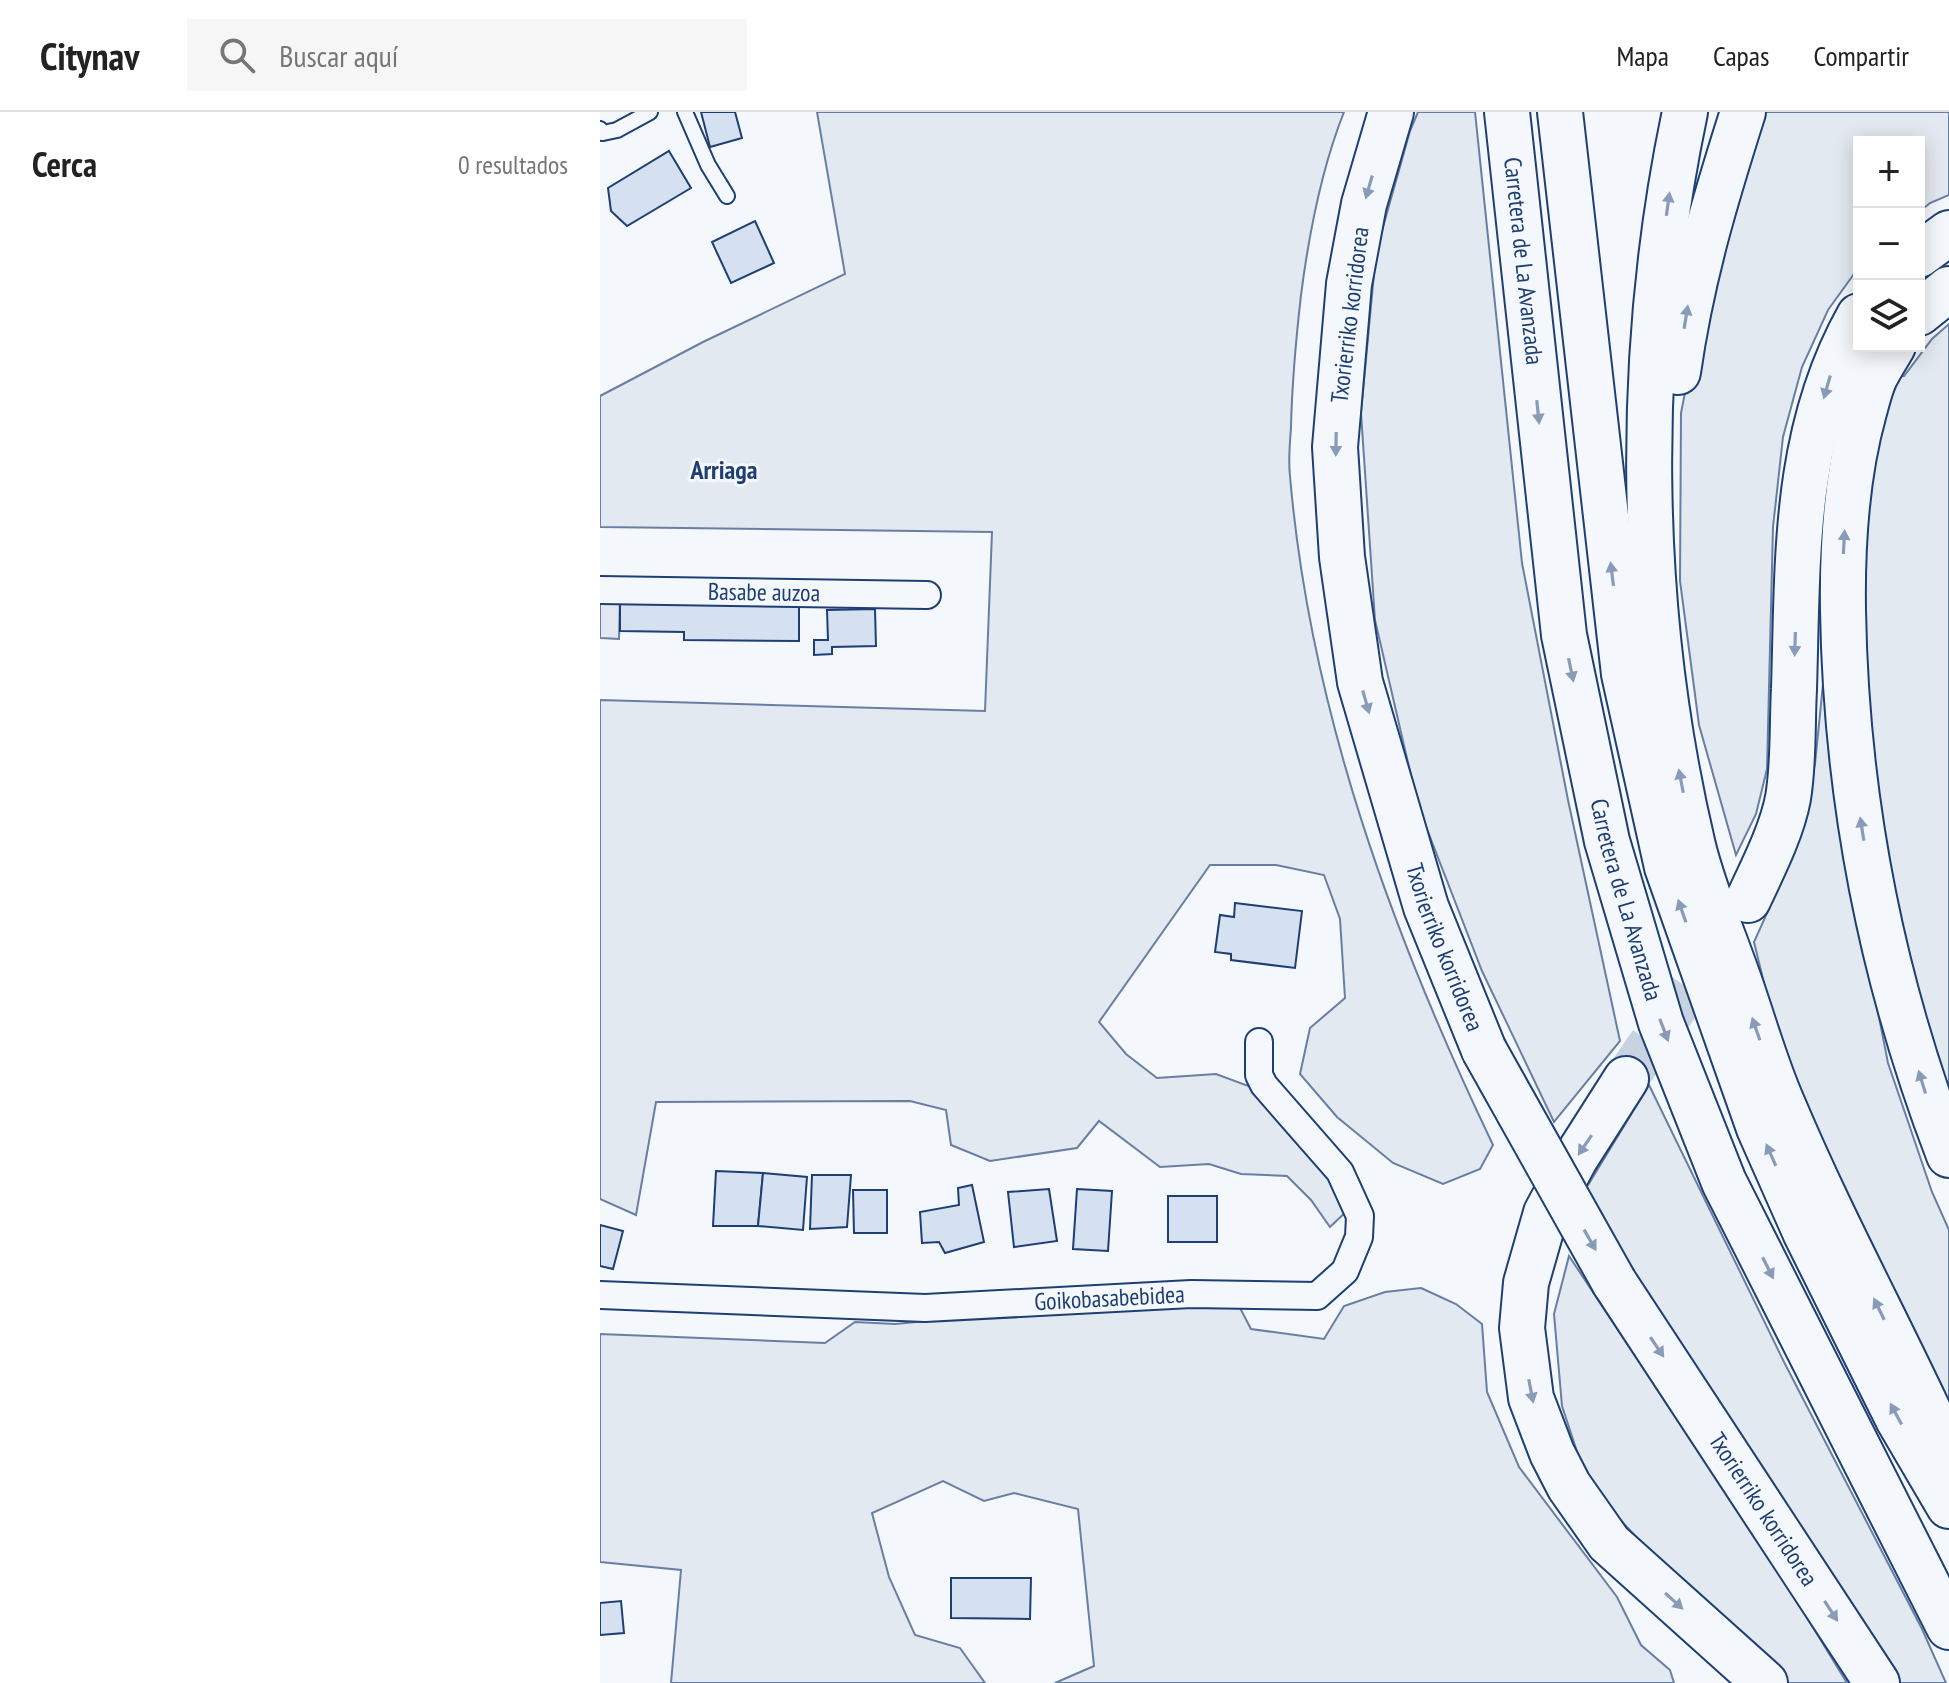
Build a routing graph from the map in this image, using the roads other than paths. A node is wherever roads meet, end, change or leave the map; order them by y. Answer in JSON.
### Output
{"nodes":[{"id":1,"x":650,"y":112,"type":"edge"},
{"id":2,"x":685,"y":112,"type":"edge"},
{"id":3,"x":1391,"y":112,"type":"edge"},
{"id":4,"x":1507,"y":112,"type":"edge"},
{"id":5,"x":1560,"y":112,"type":"edge"},
{"id":6,"x":1685,"y":112,"type":"edge"},
{"id":7,"x":1743,"y":112,"type":"edge"},
{"id":8,"x":600,"y":129,"type":"edge"},
{"id":9,"x":727,"y":196,"type":"dead end"},
{"id":10,"x":1949,"y":233,"type":"edge"},
{"id":11,"x":1925,"y":251,"type":"edge"},
{"id":12,"x":1949,"y":289,"type":"edge"},
{"id":13,"x":1925,"y":307,"type":"edge"},
{"id":14,"x":1853,"y":328,"type":"edge"},
{"id":15,"x":1890,"y":352,"type":"edge"},
{"id":16,"x":1654,"y":561,"type":"junction"},
{"id":17,"x":600,"y":590,"type":"edge"},
{"id":18,"x":927,"y":595,"type":"dead end"},
{"id":19,"x":1748,"y":900,"type":"dead end"},
{"id":20,"x":1259,"y":1042,"type":"dead end"},
{"id":21,"x":1626,"y":1079,"type":"tunnel mouth"},
{"id":22,"x":1949,"y":1155,"type":"edge"},
{"id":23,"x":600,"y":1295,"type":"edge"},
{"id":24,"x":1949,"y":1455,"type":"edge"},
{"id":25,"x":1949,"y":1506,"type":"edge"},
{"id":26,"x":1949,"y":1627,"type":"edge"},
{"id":27,"x":1765,"y":1683,"type":"edge"},
{"id":28,"x":1877,"y":1683,"type":"edge"}],
"edges":[{"from":1,"to":8,"type":"lane"},
{"from":2,"to":9,"type":"lane"},
{"from":3,"to":28,"type":"highway","name":"Txorierriko korridorea","one_way":true,"bridge":true},
{"from":4,"to":26,"type":"highway","name":"Carretera de La Avanzada","one_way":true},
{"from":25,"to":5,"type":"highway","name":"Carretera de La Avanzada","one_way":true},
{"from":16,"to":6,"type":"highway","one_way":true},
{"from":16,"to":7,"type":"highway","one_way":true},
{"from":10,"to":11,"type":"highway"},
{"from":12,"to":13,"type":"highway"},
{"from":14,"to":19,"type":"highway","one_way":true},
{"from":22,"to":15,"type":"highway","one_way":true},
{"from":24,"to":16,"type":"highway","one_way":true},
{"from":17,"to":18,"type":"street","name":"Basabe auzoa"},
{"from":20,"to":23,"type":"street","name":"Goikobasabebidea"},
{"from":21,"to":27,"type":"highway","one_way":true}]}
